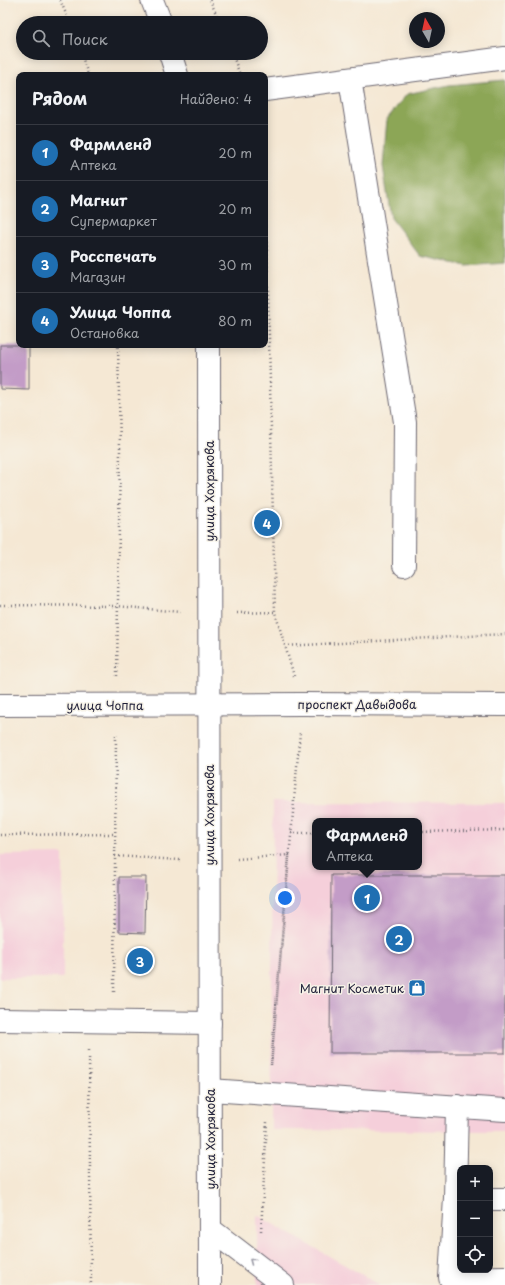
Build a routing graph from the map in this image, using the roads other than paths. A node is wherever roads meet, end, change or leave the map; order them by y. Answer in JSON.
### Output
{"nodes":[{"id":1,"x":152,"y":0,"type":"edge"},
{"id":2,"x":158,"y":16,"type":"edge"},
{"id":3,"x":505,"y":58,"type":"edge"},
{"id":4,"x":172,"y":60,"type":"edge"},
{"id":5,"x":176,"y":72,"type":"edge"},
{"id":6,"x":350,"y":79,"type":"junction"},
{"id":7,"x":268,"y":90,"type":"edge"},
{"id":8,"x":209,"y":348,"type":"edge"},
{"id":9,"x":404,"y":565,"type":"dead end"},
{"id":10,"x":209,"y":704,"type":"junction"},
{"id":11,"x":0,"y":705,"type":"edge"},
{"id":12,"x":505,"y":705,"type":"edge"},
{"id":13,"x":0,"y":1020,"type":"edge"},
{"id":14,"x":210,"y":1022,"type":"junction"},
{"id":15,"x":210,"y":1090,"type":"junction"},
{"id":16,"x":457,"y":1106,"type":"junction"},
{"id":17,"x":505,"y":1110,"type":"edge"},
{"id":18,"x":458,"y":1165,"type":"edge"},
{"id":19,"x":493,"y":1199,"type":"edge"},
{"id":20,"x":505,"y":1199,"type":"edge"},
{"id":21,"x":458,"y":1201,"type":"edge"},
{"id":22,"x":210,"y":1230,"type":"junction"},
{"id":23,"x":505,"y":1277,"type":"edge"},
{"id":24,"x":210,"y":1285,"type":"edge"},
{"id":25,"x":283,"y":1285,"type":"edge"}],
"edges":[{"from":1,"to":2,"type":"main road"},
{"from":3,"to":6,"type":"main road"},
{"from":4,"to":5,"type":"main road"},
{"from":6,"to":7,"type":"main road"},
{"from":6,"to":9,"type":"main road"},
{"from":8,"to":10,"type":"main road","name":"улица Хохрякова"},
{"from":10,"to":11,"type":"main road","name":"улица Чоппа"},
{"from":10,"to":12,"type":"main road","name":"проспект Давыдова"},
{"from":10,"to":14,"type":"main road","name":"улица Хохрякова"},
{"from":13,"to":14,"type":"main road"},
{"from":14,"to":15,"type":"main road","name":"улица Хохрякова"},
{"from":15,"to":16,"type":"main road"},
{"from":15,"to":22,"type":"main road","name":"улица Хохрякова"},
{"from":16,"to":17,"type":"main road"},
{"from":16,"to":18,"type":"main road"},
{"from":19,"to":20,"type":"main road"},
{"from":21,"to":23,"type":"main road"},
{"from":22,"to":24,"type":"main road","name":"улица Хохрякова"},
{"from":25,"to":22,"type":"main road","one_way":true}]}
